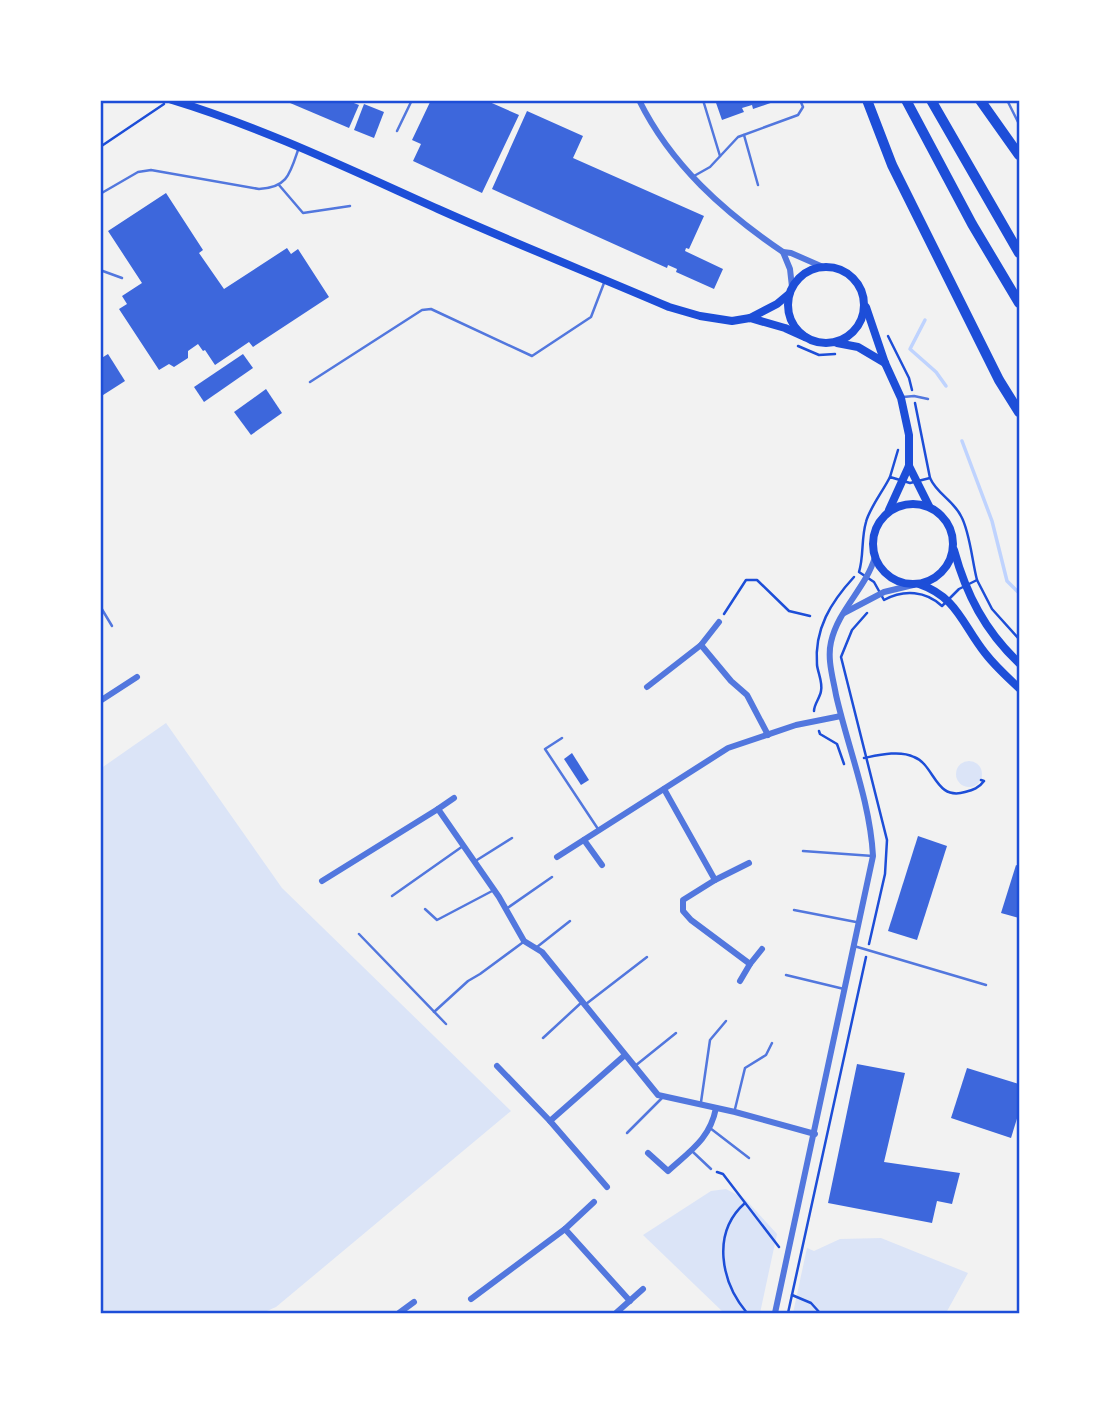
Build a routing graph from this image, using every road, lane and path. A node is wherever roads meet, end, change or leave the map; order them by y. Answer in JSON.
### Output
{"nodes":[{"id":1,"x":171,"y":100,"type":"edge"},
{"id":2,"x":412,"y":100,"type":"edge"},
{"id":3,"x":639,"y":100,"type":"edge"},
{"id":4,"x":703,"y":100,"type":"edge"},
{"id":5,"x":800,"y":100,"type":"edge"},
{"id":6,"x":867,"y":100,"type":"edge"},
{"id":7,"x":906,"y":100,"type":"edge"},
{"id":8,"x":931,"y":100,"type":"edge"},
{"id":9,"x":980,"y":100,"type":"edge"},
{"id":10,"x":1007,"y":100,"type":"edge"},
{"id":11,"x":1019,"y":124,"type":"edge"},
{"id":12,"x":397,"y":131,"type":"dead end"},
{"id":13,"x":744,"y":135,"type":"junction"},
{"id":14,"x":100,"y":147,"type":"edge"},
{"id":15,"x":299,"y":147,"type":"junction"},
{"id":16,"x":1019,"y":155,"type":"edge"},
{"id":17,"x":720,"y":156,"type":"junction"},
{"id":18,"x":692,"y":178,"type":"junction"},
{"id":19,"x":758,"y":184,"type":"dead end"},
{"id":20,"x":279,"y":185,"type":"junction"},
{"id":21,"x":100,"y":194,"type":"edge"},
{"id":22,"x":350,"y":206,"type":"dead end"},
{"id":23,"x":783,"y":252,"type":"junction"},
{"id":24,"x":1019,"y":253,"type":"edge"},
{"id":25,"x":823,"y":267,"type":"junction"},
{"id":26,"x":100,"y":270,"type":"edge"},
{"id":27,"x":122,"y":278,"type":"dead end"},
{"id":28,"x":606,"y":280,"type":"junction"},
{"id":29,"x":791,"y":289,"type":"junction"},
{"id":30,"x":864,"y":301,"type":"junction"},
{"id":31,"x":1019,"y":303,"type":"edge"},
{"id":32,"x":750,"y":318,"type":"junction"},
{"id":33,"x":805,"y":337,"type":"junction"},
{"id":34,"x":833,"y":342,"type":"junction"},
{"id":35,"x":885,"y":363,"type":"junction"},
{"id":36,"x":310,"y":382,"type":"dead end"},
{"id":37,"x":901,"y":398,"type":"junction"},
{"id":38,"x":928,"y":399,"type":"dead end"},
{"id":39,"x":1019,"y":412,"type":"edge"},
{"id":40,"x":909,"y":466,"type":"junction"},
{"id":41,"x":901,"y":481,"type":"junction"},
{"id":42,"x":916,"y":481,"type":"junction"},
{"id":43,"x":929,"y":506,"type":"junction"},
{"id":44,"x":887,"y":513,"type":"junction"},
{"id":45,"x":954,"y":550,"type":"junction"},
{"id":46,"x":875,"y":557,"type":"junction"},
{"id":47,"x":868,"y":577,"type":"junction"},
{"id":48,"x":977,"y":580,"type":"junction"},
{"id":49,"x":916,"y":585,"type":"junction"},
{"id":50,"x":965,"y":587,"type":"junction"},
{"id":51,"x":881,"y":594,"type":"junction"},
{"id":52,"x":948,"y":600,"type":"junction"},
{"id":53,"x":100,"y":606,"type":"edge"},
{"id":54,"x":843,"y":614,"type":"junction"},
{"id":55,"x":810,"y":616,"type":"dead end"},
{"id":56,"x":719,"y":622,"type":"joint"},
{"id":57,"x":112,"y":626,"type":"dead end"},
{"id":58,"x":1019,"y":639,"type":"edge"},
{"id":59,"x":701,"y":645,"type":"junction"},
{"id":60,"x":1019,"y":663,"type":"edge"},
{"id":61,"x":137,"y":677,"type":"dead end"},
{"id":62,"x":647,"y":687,"type":"dead end"},
{"id":63,"x":1019,"y":688,"type":"edge"},
{"id":64,"x":100,"y":701,"type":"edge"},
{"id":65,"x":841,"y":716,"type":"junction"},
{"id":66,"x":768,"y":735,"type":"junction"},
{"id":67,"x":562,"y":738,"type":"dead end"},
{"id":68,"x":866,"y":758,"type":"dead end"},
{"id":69,"x":981,"y":780,"type":"dead end"},
{"id":70,"x":664,"y":789,"type":"junction"},
{"id":71,"x":454,"y":798,"type":"dead end"},
{"id":72,"x":438,"y":809,"type":"junction"},
{"id":73,"x":599,"y":830,"type":"junction"},
{"id":74,"x":512,"y":838,"type":"dead end"},
{"id":75,"x":584,"y":840,"type":"junction"},
{"id":76,"x":464,"y":845,"type":"junction"},
{"id":77,"x":803,"y":851,"type":"dead end"},
{"id":78,"x":873,"y":856,"type":"junction"},
{"id":79,"x":557,"y":857,"type":"dead end"},
{"id":80,"x":475,"y":862,"type":"junction"},
{"id":81,"x":749,"y":863,"type":"dead end"},
{"id":82,"x":602,"y":865,"type":"dead end"},
{"id":83,"x":552,"y":877,"type":"dead end"},
{"id":84,"x":715,"y":880,"type":"junction"},
{"id":85,"x":322,"y":881,"type":"dead end"},
{"id":86,"x":494,"y":890,"type":"junction"},
{"id":87,"x":391,"y":896,"type":"dead end"},
{"id":88,"x":425,"y":909,"type":"dead end"},
{"id":89,"x":506,"y":909,"type":"junction"},
{"id":90,"x":794,"y":910,"type":"dead end"},
{"id":91,"x":570,"y":921,"type":"dead end"},
{"id":92,"x":859,"y":923,"type":"junction"},
{"id":93,"x":359,"y":934,"type":"dead end"},
{"id":94,"x":524,"y":941,"type":"junction"},
{"id":95,"x":855,"y":946,"type":"junction"},
{"id":96,"x":536,"y":948,"type":"junction"},
{"id":97,"x":762,"y":949,"type":"dead end"},
{"id":98,"x":647,"y":957,"type":"dead end"},
{"id":99,"x":750,"y":964,"type":"junction"},
{"id":100,"x":786,"y":975,"type":"dead end"},
{"id":101,"x":740,"y":981,"type":"dead end"},
{"id":102,"x":986,"y":985,"type":"dead end"},
{"id":103,"x":845,"y":989,"type":"junction"},
{"id":104,"x":584,"y":1003,"type":"junction"},
{"id":105,"x":434,"y":1013,"type":"junction"},
{"id":106,"x":726,"y":1021,"type":"dead end"},
{"id":107,"x":446,"y":1024,"type":"dead end"},
{"id":108,"x":676,"y":1033,"type":"dead end"},
{"id":109,"x":543,"y":1038,"type":"dead end"},
{"id":110,"x":772,"y":1043,"type":"dead end"},
{"id":111,"x":625,"y":1055,"type":"junction"},
{"id":112,"x":497,"y":1066,"type":"dead end"},
{"id":113,"x":635,"y":1066,"type":"junction"},
{"id":114,"x":664,"y":1096,"type":"junction"},
{"id":115,"x":701,"y":1104,"type":"junction"},
{"id":116,"x":716,"y":1108,"type":"junction"},
{"id":117,"x":734,"y":1112,"type":"junction"},
{"id":118,"x":550,"y":1121,"type":"junction"},
{"id":119,"x":710,"y":1128,"type":"junction"},
{"id":120,"x":627,"y":1133,"type":"dead end"},
{"id":121,"x":814,"y":1134,"type":"junction"},
{"id":122,"x":691,"y":1150,"type":"junction"},
{"id":123,"x":648,"y":1153,"type":"dead end"},
{"id":124,"x":749,"y":1158,"type":"dead end"},
{"id":125,"x":711,"y":1169,"type":"joint"},
{"id":126,"x":607,"y":1187,"type":"dead end"},
{"id":127,"x":594,"y":1202,"type":"dead end"},
{"id":128,"x":745,"y":1203,"type":"junction"},
{"id":129,"x":565,"y":1229,"type":"junction"},
{"id":130,"x":787,"y":1258,"type":"junction"},
{"id":131,"x":643,"y":1289,"type":"dead end"},
{"id":132,"x":779,"y":1291,"type":"junction"},
{"id":133,"x":471,"y":1300,"type":"dead end"},
{"id":134,"x":630,"y":1301,"type":"junction"},
{"id":135,"x":414,"y":1302,"type":"dead end"},
{"id":136,"x":399,"y":1313,"type":"edge"},
{"id":137,"x":617,"y":1313,"type":"edge"},
{"id":138,"x":747,"y":1313,"type":"edge"},
{"id":139,"x":775,"y":1313,"type":"edge"},
{"id":140,"x":820,"y":1313,"type":"edge"}],
"edges":[{"from":1,"to":14,"type":"path"},
{"from":1,"to":15,"type":"main road"},
{"from":2,"to":12,"type":"lane"},
{"from":3,"to":18,"type":"street"},
{"from":4,"to":17,"type":"lane"},
{"from":5,"to":13,"type":"lane"},
{"from":6,"to":39,"type":"highway"},
{"from":7,"to":31,"type":"highway"},
{"from":8,"to":24,"type":"highway"},
{"from":9,"to":16,"type":"highway"},
{"from":10,"to":11,"type":"lane"},
{"from":13,"to":17,"type":"lane"},
{"from":13,"to":19,"type":"lane"},
{"from":15,"to":20,"type":"lane"},
{"from":15,"to":28,"type":"main road"},
{"from":17,"to":18,"type":"lane"},
{"from":18,"to":23,"type":"street"},
{"from":20,"to":21,"type":"lane"},
{"from":20,"to":22,"type":"lane"},
{"from":23,"to":25,"type":"street"},
{"from":23,"to":29,"type":"street"},
{"from":25,"to":29,"type":"main road"},
{"from":25,"to":30,"type":"main road"},
{"from":26,"to":27,"type":"lane"},
{"from":28,"to":32,"type":"main road"},
{"from":28,"to":36,"type":"lane"},
{"from":29,"to":32,"type":"main road"},
{"from":29,"to":33,"type":"main road"},
{"from":30,"to":34,"type":"main road"},
{"from":30,"to":35,"type":"main road"},
{"from":32,"to":33,"type":"main road"},
{"from":33,"to":34,"type":"main road"},
{"from":34,"to":35,"type":"main road"},
{"from":35,"to":37,"type":"main road"},
{"from":37,"to":38,"type":"lane"},
{"from":37,"to":40,"type":"main road"},
{"from":40,"to":41,"type":"main road"},
{"from":40,"to":42,"type":"main road"},
{"from":41,"to":42,"type":"path"},
{"from":41,"to":44,"type":"main road"},
{"from":41,"to":47,"type":"path"},
{"from":42,"to":43,"type":"main road"},
{"from":42,"to":48,"type":"path"},
{"from":43,"to":44,"type":"main road"},
{"from":43,"to":45,"type":"main road"},
{"from":44,"to":46,"type":"main road"},
{"from":45,"to":49,"type":"main road"},
{"from":45,"to":50,"type":"main road"},
{"from":46,"to":47,"type":"street"},
{"from":46,"to":49,"type":"main road"},
{"from":47,"to":51,"type":"path"},
{"from":47,"to":54,"type":"street"},
{"from":48,"to":50,"type":"path"},
{"from":48,"to":58,"type":"path"},
{"from":49,"to":51,"type":"street"},
{"from":49,"to":52,"type":"main road"},
{"from":50,"to":52,"type":"path"},
{"from":50,"to":60,"type":"main road"},
{"from":51,"to":52,"type":"path"},
{"from":51,"to":54,"type":"street"},
{"from":52,"to":63,"type":"main road"},
{"from":53,"to":57,"type":"lane"},
{"from":54,"to":65,"type":"street"},
{"from":55,"to":56,"type":"path"},
{"from":56,"to":59,"type":"street"},
{"from":59,"to":62,"type":"street"},
{"from":59,"to":66,"type":"street"},
{"from":61,"to":64,"type":"street"},
{"from":65,"to":66,"type":"street"},
{"from":65,"to":78,"type":"street"},
{"from":66,"to":70,"type":"street"},
{"from":67,"to":73,"type":"lane"},
{"from":68,"to":69,"type":"path"},
{"from":70,"to":73,"type":"street"},
{"from":70,"to":84,"type":"street"},
{"from":71,"to":72,"type":"street"},
{"from":72,"to":76,"type":"street"},
{"from":72,"to":85,"type":"street"},
{"from":73,"to":75,"type":"street"},
{"from":74,"to":80,"type":"lane"},
{"from":75,"to":79,"type":"street"},
{"from":75,"to":82,"type":"street"},
{"from":76,"to":80,"type":"street"},
{"from":76,"to":87,"type":"lane"},
{"from":77,"to":78,"type":"lane"},
{"from":78,"to":92,"type":"street"},
{"from":80,"to":86,"type":"street"},
{"from":81,"to":84,"type":"street"},
{"from":83,"to":89,"type":"lane"},
{"from":84,"to":99,"type":"street"},
{"from":86,"to":88,"type":"lane"},
{"from":86,"to":89,"type":"street"},
{"from":89,"to":94,"type":"street"},
{"from":90,"to":92,"type":"lane"},
{"from":91,"to":96,"type":"lane"},
{"from":92,"to":95,"type":"street"},
{"from":93,"to":105,"type":"lane"},
{"from":94,"to":96,"type":"street"},
{"from":94,"to":105,"type":"lane"},
{"from":95,"to":102,"type":"lane"},
{"from":95,"to":103,"type":"street"},
{"from":96,"to":104,"type":"street"},
{"from":97,"to":99,"type":"street"},
{"from":98,"to":104,"type":"lane"},
{"from":99,"to":101,"type":"street"},
{"from":100,"to":103,"type":"lane"},
{"from":103,"to":121,"type":"street"},
{"from":104,"to":109,"type":"lane"},
{"from":104,"to":111,"type":"street"},
{"from":105,"to":107,"type":"lane"},
{"from":106,"to":115,"type":"lane"},
{"from":108,"to":113,"type":"lane"},
{"from":110,"to":117,"type":"lane"},
{"from":111,"to":113,"type":"street"},
{"from":111,"to":118,"type":"street"},
{"from":112,"to":118,"type":"street"},
{"from":113,"to":114,"type":"street"},
{"from":114,"to":115,"type":"street"},
{"from":114,"to":120,"type":"lane"},
{"from":115,"to":116,"type":"street"},
{"from":116,"to":117,"type":"street"},
{"from":116,"to":119,"type":"street"},
{"from":117,"to":121,"type":"street"},
{"from":118,"to":126,"type":"street"},
{"from":119,"to":122,"type":"street"},
{"from":119,"to":124,"type":"lane"},
{"from":121,"to":130,"type":"street"},
{"from":122,"to":123,"type":"street"},
{"from":122,"to":125,"type":"lane"},
{"from":125,"to":128,"type":"path"},
{"from":127,"to":129,"type":"street"},
{"from":128,"to":130,"type":"path"},
{"from":128,"to":138,"type":"path"},
{"from":129,"to":133,"type":"street"},
{"from":129,"to":134,"type":"street"},
{"from":130,"to":132,"type":"street"},
{"from":131,"to":134,"type":"street"},
{"from":132,"to":139,"type":"street"},
{"from":132,"to":140,"type":"path"},
{"from":134,"to":137,"type":"street"},
{"from":135,"to":136,"type":"street"}]}
